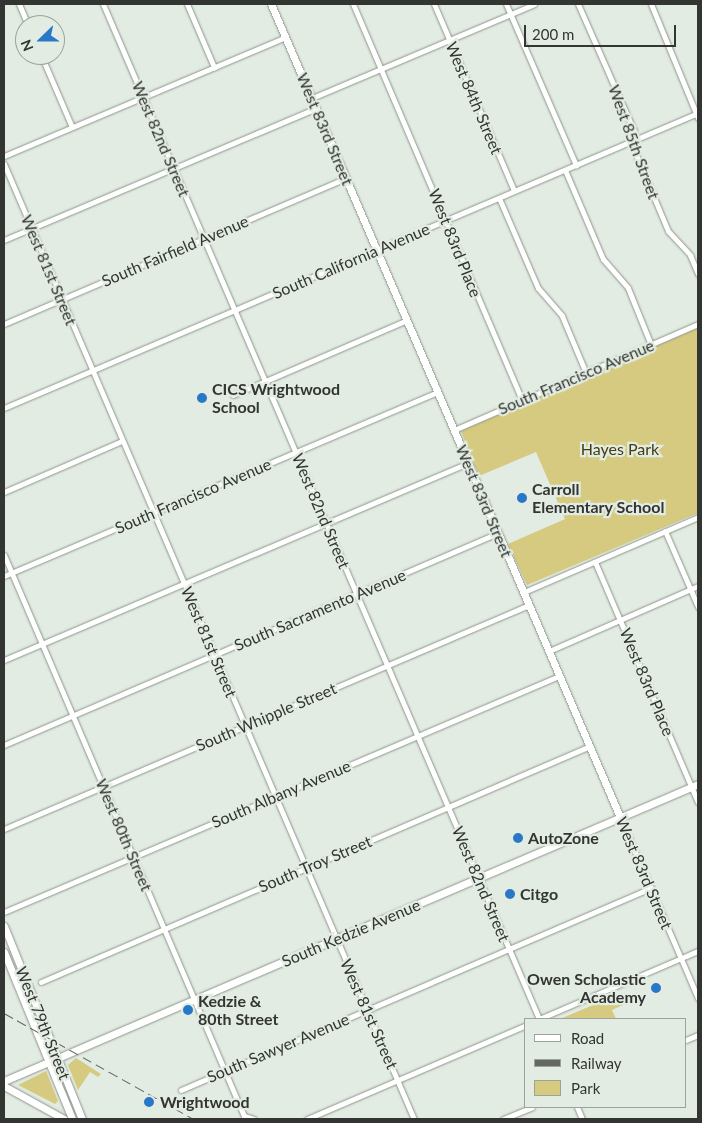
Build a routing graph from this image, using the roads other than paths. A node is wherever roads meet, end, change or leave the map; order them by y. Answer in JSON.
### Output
{"nodes":[{"id":1,"x":103,"y":4,"type":"edge"},
{"id":2,"x":187,"y":4,"type":"edge"},
{"id":3,"x":271,"y":4,"type":"edge"},
{"id":4,"x":353,"y":4,"type":"edge"},
{"id":5,"x":434,"y":4,"type":"edge"},
{"id":6,"x":506,"y":4,"type":"edge"},
{"id":7,"x":534,"y":4,"type":"edge"},
{"id":8,"x":578,"y":4,"type":"edge"},
{"id":9,"x":651,"y":4,"type":"edge"},
{"id":10,"x":511,"y":14,"type":"junction"},
{"id":11,"x":286,"y":37,"type":"junction"},
{"id":12,"x":449,"y":40,"type":"junction"},
{"id":13,"x":45,"y":65,"type":"edge"},
{"id":14,"x":214,"y":67,"type":"junction"},
{"id":15,"x":381,"y":69,"type":"junction"},
{"id":16,"x":143,"y":97,"type":"junction"},
{"id":17,"x":312,"y":98,"type":"junction"},
{"id":18,"x":316,"y":108,"type":"junction"},
{"id":19,"x":698,"y":115,"type":"edge"},
{"id":20,"x":72,"y":127,"type":"junction"},
{"id":21,"x":634,"y":140,"type":"junction"},
{"id":22,"x":4,"y":156,"type":"edge"},
{"id":23,"x":4,"y":164,"type":"edge"},
{"id":24,"x":576,"y":165,"type":"junction"},
{"id":25,"x":174,"y":168,"type":"junction"},
{"id":26,"x":565,"y":170,"type":"junction"},
{"id":27,"x":346,"y":178,"type":"junction"},
{"id":28,"x":514,"y":191,"type":"junction"},
{"id":29,"x":499,"y":198,"type":"junction"},
{"id":30,"x":446,"y":221,"type":"junction"},
{"id":31,"x":31,"y":228,"type":"junction"},
{"id":32,"x":204,"y":238,"type":"junction"},
{"id":33,"x":4,"y":240,"type":"edge"},
{"id":34,"x":377,"y":250,"type":"junction"},
{"id":35,"x":698,"y":274,"type":"edge"},
{"id":36,"x":62,"y":299,"type":"junction"},
{"id":37,"x":235,"y":310,"type":"junction"},
{"id":38,"x":407,"y":320,"type":"junction"},
{"id":39,"x":4,"y":324,"type":"edge"},
{"id":40,"x":698,"y":324,"type":"edge"},
{"id":41,"x":651,"y":345,"type":"junction"},
{"id":42,"x":93,"y":371,"type":"junction"},
{"id":43,"x":586,"y":373,"type":"junction"},
{"id":44,"x":265,"y":381,"type":"junction"},
{"id":45,"x":438,"y":392,"type":"junction"},
{"id":46,"x":233,"y":395,"type":"dead end"},
{"id":47,"x":522,"y":400,"type":"junction"},
{"id":48,"x":4,"y":408,"type":"edge"},
{"id":49,"x":454,"y":430,"type":"junction"},
{"id":50,"x":122,"y":441,"type":"junction"},
{"id":51,"x":296,"y":452,"type":"junction"},
{"id":52,"x":468,"y":463,"type":"junction"},
{"id":53,"x":4,"y":492,"type":"edge"},
{"id":54,"x":154,"y":512,"type":"junction"},
{"id":55,"x":698,"y":517,"type":"edge"},
{"id":56,"x":326,"y":523,"type":"junction"},
{"id":57,"x":666,"y":531,"type":"junction"},
{"id":58,"x":498,"y":533,"type":"junction"},
{"id":59,"x":4,"y":555,"type":"edge"},
{"id":60,"x":595,"y":562,"type":"junction"},
{"id":61,"x":12,"y":573,"type":"junction"},
{"id":62,"x":4,"y":576,"type":"edge"},
{"id":63,"x":184,"y":584,"type":"junction"},
{"id":64,"x":698,"y":586,"type":"edge"},
{"id":65,"x":691,"y":589,"type":"junction"},
{"id":66,"x":524,"y":592,"type":"junction"},
{"id":67,"x":357,"y":594,"type":"junction"},
{"id":68,"x":529,"y":605,"type":"junction"},
{"id":69,"x":698,"y":606,"type":"edge"},
{"id":70,"x":620,"y":620,"type":"junction"},
{"id":71,"x":42,"y":644,"type":"junction"},
{"id":72,"x":549,"y":650,"type":"junction"},
{"id":73,"x":214,"y":655,"type":"junction"},
{"id":74,"x":4,"y":660,"type":"edge"},
{"id":75,"x":387,"y":665,"type":"junction"},
{"id":76,"x":559,"y":676,"type":"junction"},
{"id":77,"x":73,"y":715,"type":"junction"},
{"id":78,"x":245,"y":726,"type":"junction"},
{"id":79,"x":417,"y":736,"type":"junction"},
{"id":80,"x":4,"y":745,"type":"edge"},
{"id":81,"x":590,"y":746,"type":"junction"},
{"id":82,"x":695,"y":785,"type":"edge"},
{"id":83,"x":103,"y":787,"type":"junction"},
{"id":84,"x":275,"y":796,"type":"junction"},
{"id":85,"x":698,"y":802,"type":"edge"},
{"id":86,"x":448,"y":807,"type":"junction"},
{"id":87,"x":620,"y":817,"type":"junction"},
{"id":88,"x":4,"y":829,"type":"edge"},
{"id":89,"x":133,"y":857,"type":"junction"},
{"id":90,"x":306,"y":868,"type":"junction"},
{"id":91,"x":479,"y":878,"type":"junction"},
{"id":92,"x":651,"y":888,"type":"junction"},
{"id":93,"x":4,"y":912,"type":"edge"},
{"id":94,"x":4,"y":926,"type":"edge"},
{"id":95,"x":164,"y":928,"type":"junction"},
{"id":96,"x":336,"y":939,"type":"junction"},
{"id":97,"x":509,"y":948,"type":"junction"},
{"id":98,"x":698,"y":951,"type":"edge"},
{"id":99,"x":4,"y":952,"type":"edge"},
{"id":100,"x":681,"y":958,"type":"junction"},
{"id":101,"x":41,"y":982,"type":"dead end"},
{"id":102,"x":698,"y":998,"type":"edge"},
{"id":103,"x":194,"y":1000,"type":"junction"},
{"id":104,"x":367,"y":1009,"type":"junction"},
{"id":105,"x":539,"y":1018,"type":"edge"},
{"id":106,"x":541,"y":1018,"type":"edge"},
{"id":107,"x":524,"y":1026,"type":"edge"},
{"id":108,"x":57,"y":1058,"type":"junction"},
{"id":109,"x":48,"y":1062,"type":"junction"},
{"id":110,"x":225,"y":1071,"type":"junction"},
{"id":111,"x":4,"y":1081,"type":"edge"},
{"id":112,"x":398,"y":1081,"type":"junction"},
{"id":113,"x":4,"y":1086,"type":"edge"},
{"id":114,"x":181,"y":1090,"type":"dead end"},
{"id":115,"x":530,"y":1108,"type":"edge"},
{"id":116,"x":64,"y":1119,"type":"edge"},
{"id":117,"x":72,"y":1119,"type":"edge"},
{"id":118,"x":82,"y":1119,"type":"edge"},
{"id":119,"x":254,"y":1119,"type":"edge"},
{"id":120,"x":307,"y":1119,"type":"edge"},
{"id":121,"x":414,"y":1119,"type":"edge"},
{"id":122,"x":503,"y":1119,"type":"edge"}],
"edges":[{"from":1,"to":16,"type":"street","name":"West 82nd Street"},
{"from":2,"to":14,"type":"street"},
{"from":3,"to":11,"type":"main road","name":"West 83rd Street"},
{"from":4,"to":15,"type":"street","name":"West 83rd Place"},
{"from":5,"to":12,"type":"street","name":"West 84th Street"},
{"from":6,"to":10,"type":"street"},
{"from":7,"to":10,"type":"street"},
{"from":8,"to":21,"type":"street","name":"West 85th Street"},
{"from":9,"to":19,"type":"street"},
{"from":10,"to":12,"type":"street"},
{"from":10,"to":24,"type":"street"},
{"from":11,"to":14,"type":"street"},
{"from":11,"to":17,"type":"main road","name":"West 83rd Street"},
{"from":12,"to":15,"type":"street"},
{"from":12,"to":28,"type":"street","name":"West 84th Street"},
{"from":13,"to":20,"type":"street"},
{"from":14,"to":16,"type":"street"},
{"from":15,"to":17,"type":"street"},
{"from":15,"to":30,"type":"street","name":"West 83rd Place"},
{"from":16,"to":20,"type":"street"},
{"from":16,"to":25,"type":"street","name":"West 82nd Street"},
{"from":17,"to":18,"type":"main road","name":"West 83rd Street"},
{"from":18,"to":25,"type":"street"},
{"from":18,"to":27,"type":"main road","name":"West 83rd Street"},
{"from":19,"to":21,"type":"street","name":"South California Avenue"},
{"from":20,"to":22,"type":"street"},
{"from":21,"to":24,"type":"street","name":"South California Avenue"},
{"from":21,"to":35,"type":"street","name":"West 85th Street"},
{"from":23,"to":31,"type":"street","name":"West 81st Street"},
{"from":24,"to":26,"type":"street","name":"South California Avenue"},
{"from":25,"to":31,"type":"street"},
{"from":25,"to":32,"type":"street","name":"West 82nd Street"},
{"from":26,"to":28,"type":"street","name":"South California Avenue"},
{"from":26,"to":41,"type":"street"},
{"from":27,"to":32,"type":"street","name":"South Fairfield Avenue"},
{"from":27,"to":34,"type":"main road","name":"West 83rd Street"},
{"from":28,"to":29,"type":"street","name":"South California Avenue"},
{"from":29,"to":30,"type":"street","name":"South California Avenue"},
{"from":29,"to":43,"type":"street"},
{"from":30,"to":34,"type":"street","name":"South California Avenue"},
{"from":30,"to":47,"type":"street","name":"West 83rd Place"},
{"from":31,"to":33,"type":"street"},
{"from":31,"to":36,"type":"street","name":"West 81st Street"},
{"from":32,"to":36,"type":"street","name":"South Fairfield Avenue"},
{"from":32,"to":37,"type":"street","name":"West 82nd Street"},
{"from":34,"to":37,"type":"street","name":"South California Avenue"},
{"from":34,"to":38,"type":"main road","name":"West 83rd Street"},
{"from":36,"to":39,"type":"street","name":"South Fairfield Avenue"},
{"from":36,"to":42,"type":"street","name":"West 81st Street"},
{"from":37,"to":42,"type":"street","name":"South California Avenue"},
{"from":37,"to":44,"type":"street","name":"West 82nd Street"},
{"from":38,"to":44,"type":"street"},
{"from":38,"to":45,"type":"main road","name":"West 83rd Street"},
{"from":40,"to":41,"type":"street","name":"South Francisco Avenue"},
{"from":41,"to":43,"type":"street","name":"South Francisco Avenue"},
{"from":42,"to":48,"type":"street","name":"South California Avenue"},
{"from":42,"to":50,"type":"street","name":"West 81st Street"},
{"from":43,"to":47,"type":"street","name":"South Francisco Avenue"},
{"from":44,"to":46,"type":"street"},
{"from":44,"to":51,"type":"street","name":"West 82nd Street"},
{"from":45,"to":49,"type":"main road","name":"West 83rd Street"},
{"from":45,"to":51,"type":"street","name":"South Francisco Avenue"},
{"from":47,"to":49,"type":"street","name":"South Francisco Avenue"},
{"from":49,"to":52,"type":"main road","name":"West 83rd Street"},
{"from":50,"to":53,"type":"street"},
{"from":50,"to":54,"type":"street","name":"West 81st Street"},
{"from":51,"to":54,"type":"street","name":"South Francisco Avenue"},
{"from":51,"to":56,"type":"street","name":"West 82nd Street"},
{"from":52,"to":56,"type":"street"},
{"from":52,"to":58,"type":"main road","name":"West 83rd Street"},
{"from":54,"to":61,"type":"street","name":"South Francisco Avenue"},
{"from":54,"to":63,"type":"street","name":"West 81st Street"},
{"from":55,"to":57,"type":"street"},
{"from":56,"to":63,"type":"street"},
{"from":56,"to":67,"type":"street","name":"West 82nd Street"},
{"from":57,"to":60,"type":"street"},
{"from":57,"to":65,"type":"street"},
{"from":58,"to":66,"type":"main road","name":"West 83rd Street"},
{"from":58,"to":67,"type":"street","name":"South Sacramento Avenue"},
{"from":59,"to":61,"type":"street","name":"West 80th Street"},
{"from":60,"to":66,"type":"street"},
{"from":60,"to":70,"type":"street","name":"West 83rd Place"},
{"from":61,"to":62,"type":"street","name":"South Francisco Avenue"},
{"from":61,"to":71,"type":"street","name":"West 80th Street"},
{"from":63,"to":71,"type":"street"},
{"from":63,"to":73,"type":"street","name":"West 81st Street"},
{"from":64,"to":65,"type":"street"},
{"from":65,"to":69,"type":"street"},
{"from":65,"to":70,"type":"street"},
{"from":66,"to":68,"type":"main road","name":"West 83rd Street"},
{"from":67,"to":73,"type":"street","name":"South Sacramento Avenue"},
{"from":67,"to":75,"type":"street","name":"West 82nd Street"},
{"from":68,"to":72,"type":"main road","name":"West 83rd Street"},
{"from":68,"to":75,"type":"street","name":"South Whipple Street"},
{"from":70,"to":72,"type":"street"},
{"from":70,"to":82,"type":"street","name":"West 83rd Place"},
{"from":71,"to":74,"type":"street"},
{"from":71,"to":77,"type":"street","name":"West 80th Street"},
{"from":72,"to":76,"type":"main road","name":"West 83rd Street"},
{"from":73,"to":77,"type":"street","name":"South Sacramento Avenue"},
{"from":73,"to":78,"type":"street","name":"West 81st Street"},
{"from":75,"to":78,"type":"street","name":"South Whipple Street"},
{"from":75,"to":79,"type":"street","name":"West 82nd Street"},
{"from":76,"to":79,"type":"street","name":"South Albany Avenue"},
{"from":76,"to":81,"type":"main road","name":"West 83rd Street"},
{"from":77,"to":80,"type":"street","name":"South Sacramento Avenue"},
{"from":77,"to":83,"type":"street","name":"West 80th Street"},
{"from":78,"to":83,"type":"street","name":"South Whipple Street"},
{"from":78,"to":84,"type":"street","name":"West 81st Street"},
{"from":79,"to":84,"type":"street","name":"South Albany Avenue"},
{"from":79,"to":86,"type":"street","name":"West 82nd Street"},
{"from":81,"to":86,"type":"street","name":"South Troy Street"},
{"from":81,"to":87,"type":"main road","name":"West 83rd Street"},
{"from":82,"to":85,"type":"street","name":"West 83rd Place"},
{"from":82,"to":87,"type":"main road","name":"South Kedzie Avenue"},
{"from":83,"to":88,"type":"street","name":"South Whipple Street"},
{"from":83,"to":89,"type":"street","name":"West 80th Street"},
{"from":84,"to":89,"type":"street","name":"South Albany Avenue"},
{"from":84,"to":90,"type":"street","name":"West 81st Street"},
{"from":86,"to":90,"type":"street","name":"South Troy Street"},
{"from":86,"to":91,"type":"street","name":"West 82nd Street"},
{"from":87,"to":91,"type":"main road","name":"South Kedzie Avenue"},
{"from":87,"to":92,"type":"street","name":"West 83rd Street"},
{"from":89,"to":93,"type":"street","name":"South Albany Avenue"},
{"from":89,"to":95,"type":"street","name":"West 80th Street"},
{"from":90,"to":95,"type":"street","name":"South Troy Street"},
{"from":90,"to":96,"type":"street","name":"West 81st Street"},
{"from":91,"to":96,"type":"main road","name":"South Kedzie Avenue"},
{"from":91,"to":97,"type":"street","name":"West 82nd Street"},
{"from":92,"to":97,"type":"street","name":"South Sawyer Avenue"},
{"from":92,"to":100,"type":"street","name":"West 83rd Street"},
{"from":94,"to":108,"type":"main road","name":"West 79th Street"},
{"from":95,"to":101,"type":"street","name":"South Troy Street"},
{"from":95,"to":103,"type":"street","name":"West 80th Street"},
{"from":96,"to":103,"type":"main road","name":"South Kedzie Avenue"},
{"from":96,"to":104,"type":"street","name":"West 81st Street"},
{"from":97,"to":104,"type":"street","name":"South Sawyer Avenue"},
{"from":97,"to":105,"type":"street","name":"West 82nd Street"},
{"from":98,"to":100,"type":"street"},
{"from":99,"to":109,"type":"main road","name":"West 79th Street"},
{"from":100,"to":102,"type":"street","name":"West 83rd Street"},
{"from":100,"to":106,"type":"street"},
{"from":103,"to":108,"type":"main road","name":"South Kedzie Avenue"},
{"from":103,"to":110,"type":"street","name":"West 80th Street"},
{"from":104,"to":110,"type":"street","name":"South Sawyer Avenue"},
{"from":104,"to":112,"type":"street","name":"West 81st Street"},
{"from":107,"to":112,"type":"street"},
{"from":108,"to":109,"type":"main road","name":"South Kedzie Avenue"},
{"from":108,"to":118,"type":"main road","name":"West 79th Street"},
{"from":109,"to":111,"type":"main road","name":"South Kedzie Avenue"},
{"from":109,"to":117,"type":"main road","name":"West 79th Street"},
{"from":110,"to":114,"type":"street","name":"South Sawyer Avenue"},
{"from":110,"to":119,"type":"street","name":"West 80th Street"},
{"from":112,"to":120,"type":"street"},
{"from":112,"to":121,"type":"street","name":"West 81st Street"},
{"from":113,"to":116,"type":"main road"},
{"from":115,"to":122,"type":"street"}]}
